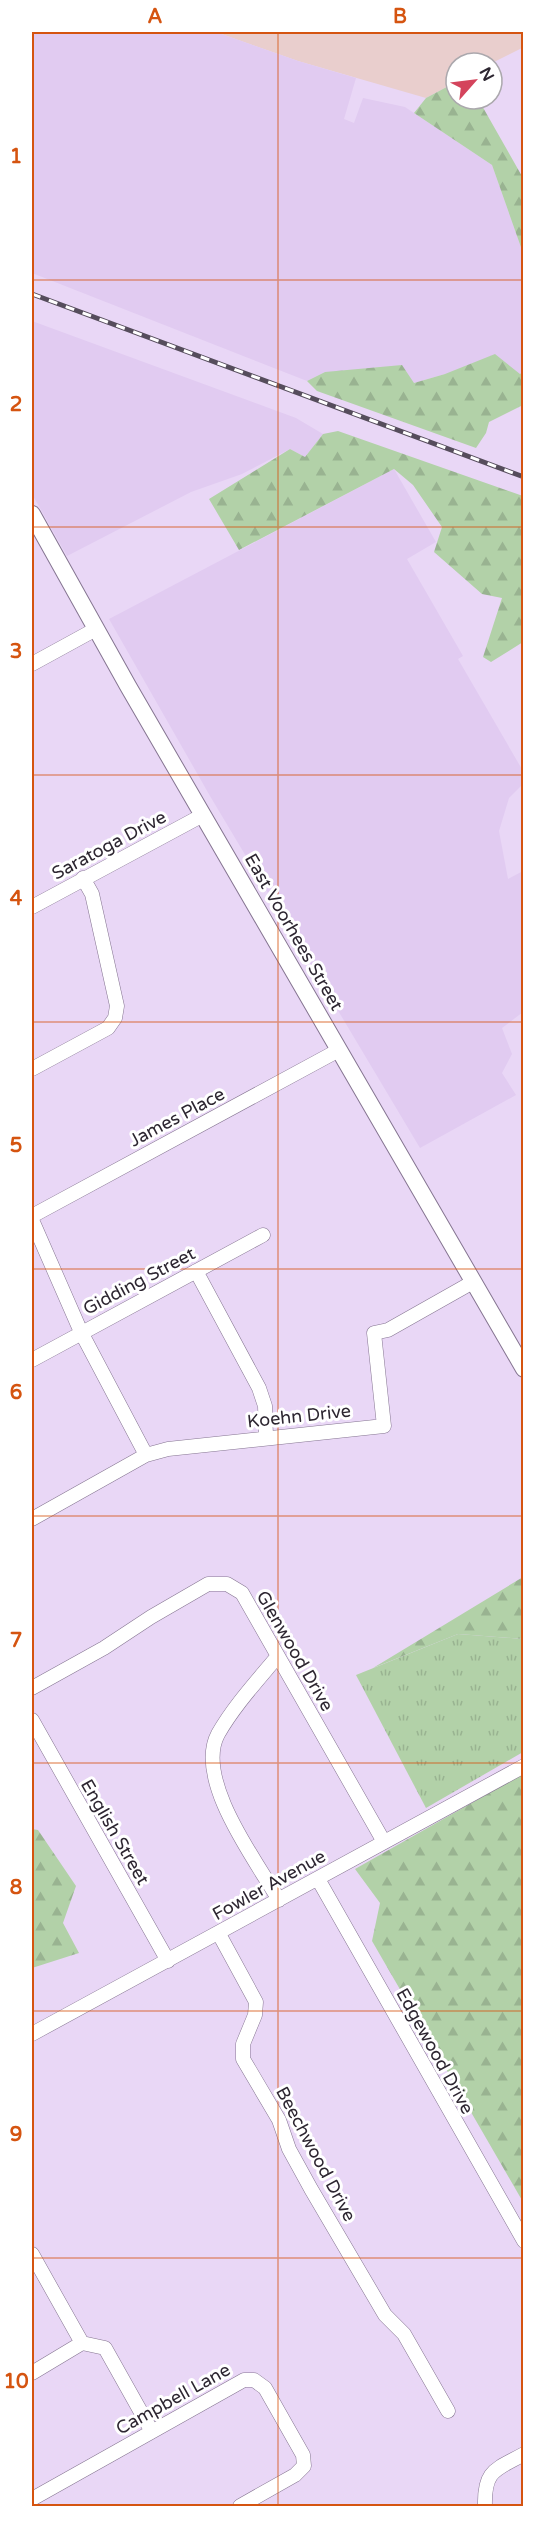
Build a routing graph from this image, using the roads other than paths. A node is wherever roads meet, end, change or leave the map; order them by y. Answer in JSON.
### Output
{"nodes":[{"id":1,"x":32,"y":514,"type":"edge"},
{"id":2,"x":96,"y":629,"type":"junction"},
{"id":3,"x":32,"y":664,"type":"edge"},
{"id":4,"x":203,"y":815,"type":"junction"},
{"id":5,"x":83,"y":878,"type":"junction"},
{"id":6,"x":32,"y":907,"type":"edge"},
{"id":7,"x":339,"y":1050,"type":"junction"},
{"id":8,"x":32,"y":1069,"type":"edge"},
{"id":9,"x":32,"y":1218,"type":"edge"},
{"id":10,"x":263,"y":1235,"type":"dead end"},
{"id":11,"x":196,"y":1272,"type":"junction"},
{"id":12,"x":473,"y":1282,"type":"junction"},
{"id":13,"x":81,"y":1332,"type":"junction"},
{"id":14,"x":32,"y":1360,"type":"edge"},
{"id":15,"x":524,"y":1370,"type":"edge"},
{"id":16,"x":266,"y":1437,"type":"junction"},
{"id":17,"x":146,"y":1455,"type":"junction"},
{"id":18,"x":32,"y":1519,"type":"edge"},
{"id":19,"x":277,"y":1657,"type":"junction"},
{"id":20,"x":32,"y":1688,"type":"edge"},
{"id":21,"x":32,"y":1720,"type":"edge"},
{"id":22,"x":524,"y":1766,"type":"edge"},
{"id":23,"x":384,"y":1842,"type":"junction"},
{"id":24,"x":318,"y":1879,"type":"junction"},
{"id":25,"x":279,"y":1900,"type":"junction"},
{"id":26,"x":219,"y":1934,"type":"junction"},
{"id":27,"x":168,"y":1961,"type":"junction"},
{"id":28,"x":32,"y":2034,"type":"edge"},
{"id":29,"x":524,"y":2241,"type":"edge"},
{"id":30,"x":32,"y":2254,"type":"edge"},
{"id":31,"x":81,"y":2343,"type":"junction"},
{"id":32,"x":32,"y":2373,"type":"edge"},
{"id":33,"x":448,"y":2411,"type":"dead end"},
{"id":34,"x":152,"y":2430,"type":"junction"},
{"id":35,"x":524,"y":2454,"type":"edge"},
{"id":36,"x":32,"y":2499,"type":"edge"},
{"id":37,"x":240,"y":2506,"type":"edge"},
{"id":38,"x":485,"y":2506,"type":"edge"}],
"edges":[{"from":1,"to":2,"type":"main road","name":"East Voorhees Street"},
{"from":2,"to":3,"type":"street"},
{"from":2,"to":4,"type":"main road","name":"East Voorhees Street"},
{"from":4,"to":5,"type":"street","name":"Saratoga Drive"},
{"from":4,"to":7,"type":"main road","name":"East Voorhees Street"},
{"from":5,"to":6,"type":"street","name":"Saratoga Drive"},
{"from":5,"to":8,"type":"street"},
{"from":7,"to":9,"type":"street","name":"James Place"},
{"from":7,"to":12,"type":"main road","name":"East Voorhees Street"},
{"from":9,"to":13,"type":"street"},
{"from":10,"to":11,"type":"street","name":"Gidding Street"},
{"from":11,"to":13,"type":"street","name":"Gidding Street"},
{"from":11,"to":16,"type":"street"},
{"from":12,"to":15,"type":"main road","name":"East Voorhees Street"},
{"from":12,"to":16,"type":"street","name":"Koehn Drive"},
{"from":13,"to":14,"type":"street","name":"Gidding Street"},
{"from":13,"to":17,"type":"street"},
{"from":16,"to":17,"type":"street","name":"Koehn Drive"},
{"from":17,"to":18,"type":"street","name":"Koehn Drive"},
{"from":19,"to":20,"type":"street","name":"Glenwood Drive"},
{"from":19,"to":23,"type":"street","name":"Glenwood Drive"},
{"from":19,"to":25,"type":"street"},
{"from":21,"to":27,"type":"street","name":"English Street"},
{"from":22,"to":23,"type":"street","name":"Fowler Avenue"},
{"from":23,"to":24,"type":"street","name":"Fowler Avenue"},
{"from":24,"to":25,"type":"street","name":"Fowler Avenue"},
{"from":24,"to":29,"type":"street","name":"Edgewood Drive"},
{"from":25,"to":26,"type":"street","name":"Fowler Avenue"},
{"from":26,"to":27,"type":"street","name":"Fowler Avenue"},
{"from":26,"to":33,"type":"street","name":"Beechwood Drive"},
{"from":27,"to":28,"type":"street","name":"Fowler Avenue"},
{"from":30,"to":31,"type":"street"},
{"from":31,"to":32,"type":"street"},
{"from":31,"to":34,"type":"street"},
{"from":34,"to":36,"type":"street","name":"Campbell Lane"},
{"from":34,"to":37,"type":"street","name":"Campbell Lane"},
{"from":35,"to":38,"type":"street"}]}
